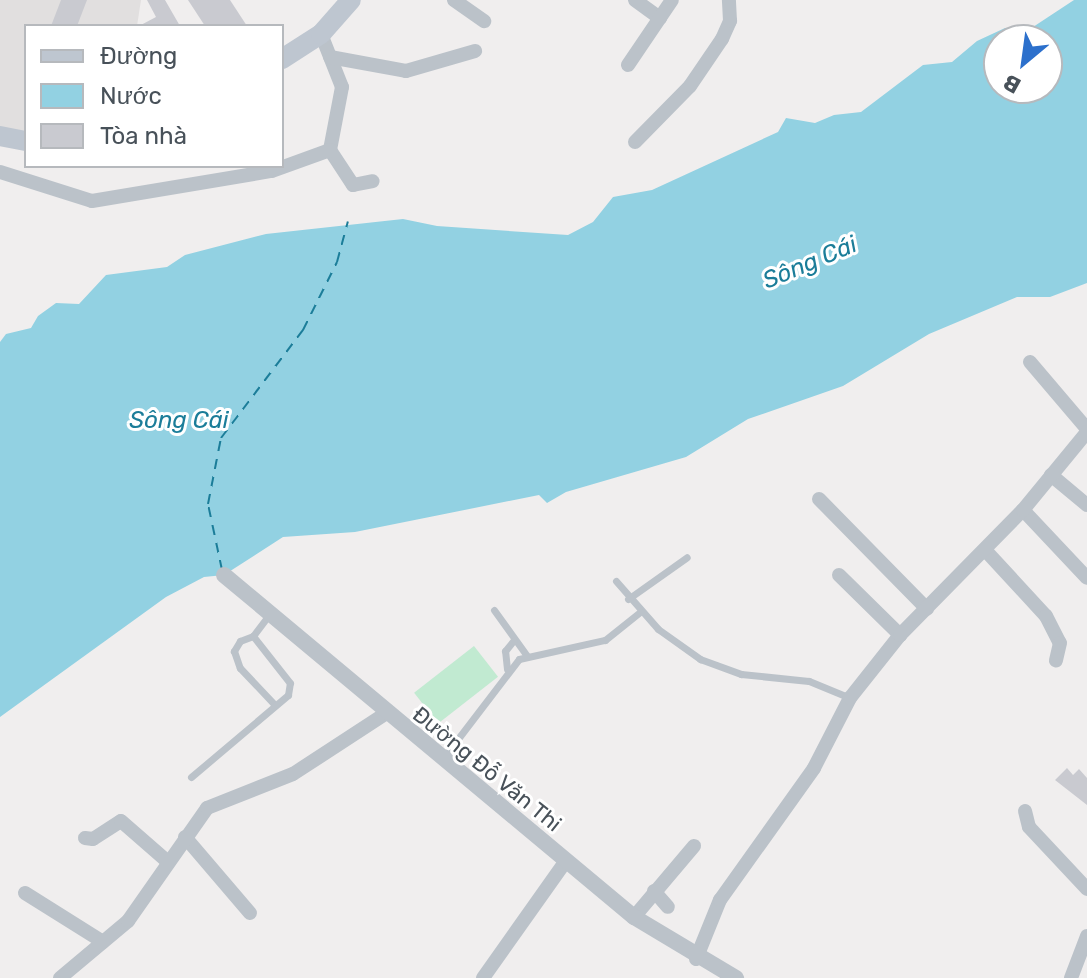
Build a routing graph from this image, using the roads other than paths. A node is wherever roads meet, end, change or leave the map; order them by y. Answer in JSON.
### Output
{"nodes":[{"id":1,"x":351,"y":0,"type":"edge"},
{"id":2,"x":454,"y":0,"type":"edge"},
{"id":3,"x":635,"y":0,"type":"edge"},
{"id":4,"x":672,"y":0,"type":"edge"},
{"id":5,"x":729,"y":0,"type":"edge"},
{"id":6,"x":660,"y":18,"type":"junction"},
{"id":7,"x":484,"y":21,"type":"dead end"},
{"id":8,"x":321,"y":34,"type":"junction"},
{"id":9,"x":475,"y":51,"type":"dead end"},
{"id":10,"x":330,"y":57,"type":"junction"},
{"id":11,"x":284,"y":58,"type":"edge"},
{"id":12,"x":628,"y":65,"type":"dead end"},
{"id":13,"x":0,"y":136,"type":"edge"},
{"id":14,"x":24,"y":141,"type":"edge"},
{"id":15,"x":635,"y":142,"type":"dead end"},
{"id":16,"x":330,"y":150,"type":"junction"},
{"id":17,"x":284,"y":167,"type":"edge"},
{"id":18,"x":280,"y":168,"type":"edge"},
{"id":19,"x":0,"y":172,"type":"edge"},
{"id":20,"x":373,"y":181,"type":"dead end"},
{"id":21,"x":1030,"y":362,"type":"dead end"},
{"id":22,"x":1087,"y":431,"type":"edge"},
{"id":23,"x":1051,"y":475,"type":"junction"},
{"id":24,"x":819,"y":499,"type":"dead end"},
{"id":25,"x":1087,"y":505,"type":"edge"},
{"id":26,"x":1023,"y":510,"type":"junction"},
{"id":27,"x":986,"y":551,"type":"junction"},
{"id":28,"x":687,"y":557,"type":"dead end"},
{"id":29,"x":224,"y":575,"type":"dead end"},
{"id":30,"x":839,"y":575,"type":"dead end"},
{"id":31,"x":1087,"y":578,"type":"edge"},
{"id":32,"x":616,"y":581,"type":"dead end"},
{"id":33,"x":628,"y":599,"type":"junction"},
{"id":34,"x":927,"y":609,"type":"junction"},
{"id":35,"x":494,"y":610,"type":"dead end"},
{"id":36,"x":640,"y":612,"type":"junction"},
{"id":37,"x":269,"y":615,"type":"junction"},
{"id":38,"x":900,"y":635,"type":"junction"},
{"id":39,"x":253,"y":636,"type":"junction"},
{"id":40,"x":513,"y":641,"type":"junction"},
{"id":41,"x":527,"y":656,"type":"junction"},
{"id":42,"x":1056,"y":661,"type":"dead end"},
{"id":43,"x":507,"y":669,"type":"junction"},
{"id":44,"x":850,"y":698,"type":"junction"},
{"id":45,"x":275,"y":705,"type":"junction"},
{"id":46,"x":385,"y":714,"type":"junction"},
{"id":47,"x":441,"y":760,"type":"junction"},
{"id":48,"x":191,"y":777,"type":"dead end"},
{"id":49,"x":1025,"y":811,"type":"dead end"},
{"id":50,"x":185,"y":837,"type":"junction"},
{"id":51,"x":85,"y":838,"type":"dead end"},
{"id":52,"x":694,"y":846,"type":"dead end"},
{"id":53,"x":168,"y":862,"type":"junction"},
{"id":54,"x":565,"y":862,"type":"junction"},
{"id":55,"x":1087,"y":889,"type":"edge"},
{"id":56,"x":654,"y":891,"type":"junction"},
{"id":57,"x":25,"y":893,"type":"dead end"},
{"id":58,"x":668,"y":907,"type":"dead end"},
{"id":59,"x":250,"y":913,"type":"dead end"},
{"id":60,"x":634,"y":917,"type":"junction"},
{"id":61,"x":1087,"y":936,"type":"edge"},
{"id":62,"x":103,"y":942,"type":"junction"},
{"id":63,"x":696,"y":959,"type":"junction"},
{"id":64,"x":60,"y":978,"type":"edge"},
{"id":65,"x":485,"y":978,"type":"edge"},
{"id":66,"x":736,"y":978,"type":"edge"},
{"id":67,"x":1071,"y":978,"type":"edge"}],
"edges":[{"from":1,"to":8,"type":"main road"},
{"from":2,"to":7,"type":"street"},
{"from":3,"to":6,"type":"street"},
{"from":4,"to":6,"type":"street"},
{"from":5,"to":15,"type":"street"},
{"from":6,"to":12,"type":"street"},
{"from":8,"to":10,"type":"street"},
{"from":8,"to":11,"type":"main road"},
{"from":9,"to":10,"type":"street"},
{"from":10,"to":16,"type":"street"},
{"from":13,"to":14,"type":"main road"},
{"from":16,"to":17,"type":"street"},
{"from":16,"to":20,"type":"street"},
{"from":18,"to":19,"type":"street"},
{"from":21,"to":22,"type":"street"},
{"from":22,"to":23,"type":"street"},
{"from":23,"to":25,"type":"street"},
{"from":23,"to":26,"type":"street"},
{"from":24,"to":34,"type":"street"},
{"from":26,"to":27,"type":"street"},
{"from":26,"to":31,"type":"street"},
{"from":27,"to":34,"type":"street"},
{"from":27,"to":42,"type":"street"},
{"from":28,"to":33,"type":"lane"},
{"from":29,"to":37,"type":"street","name":"Đường Đỗ Văn Thi"},
{"from":30,"to":38,"type":"street"},
{"from":32,"to":33,"type":"lane"},
{"from":33,"to":36,"type":"lane"},
{"from":34,"to":38,"type":"street"},
{"from":35,"to":40,"type":"lane"},
{"from":36,"to":41,"type":"lane"},
{"from":36,"to":44,"type":"lane"},
{"from":37,"to":39,"type":"lane"},
{"from":37,"to":46,"type":"street","name":"Đường Đỗ Văn Thi"},
{"from":38,"to":44,"type":"street"},
{"from":39,"to":45,"type":"lane"},
{"from":39,"to":45,"type":"lane"},
{"from":40,"to":41,"type":"lane"},
{"from":40,"to":43,"type":"lane"},
{"from":41,"to":43,"type":"lane"},
{"from":43,"to":47,"type":"lane"},
{"from":44,"to":63,"type":"street"},
{"from":45,"to":48,"type":"lane"},
{"from":46,"to":47,"type":"street","name":"Đường Đỗ Văn Thi"},
{"from":46,"to":50,"type":"street"},
{"from":47,"to":54,"type":"street","name":"Đường Đỗ Văn Thi"},
{"from":49,"to":55,"type":"street"},
{"from":50,"to":53,"type":"street"},
{"from":50,"to":59,"type":"street"},
{"from":51,"to":53,"type":"street"},
{"from":52,"to":56,"type":"street"},
{"from":53,"to":62,"type":"street"},
{"from":54,"to":60,"type":"street","name":"Đường Đỗ Văn Thi"},
{"from":54,"to":65,"type":"street"},
{"from":56,"to":58,"type":"street"},
{"from":56,"to":60,"type":"street"},
{"from":57,"to":62,"type":"street"},
{"from":60,"to":63,"type":"street","name":"Đường Đỗ Văn Thi"},
{"from":61,"to":67,"type":"street"},
{"from":62,"to":64,"type":"street"},
{"from":63,"to":66,"type":"street","name":"Đường Đỗ Văn Thi"}]}
